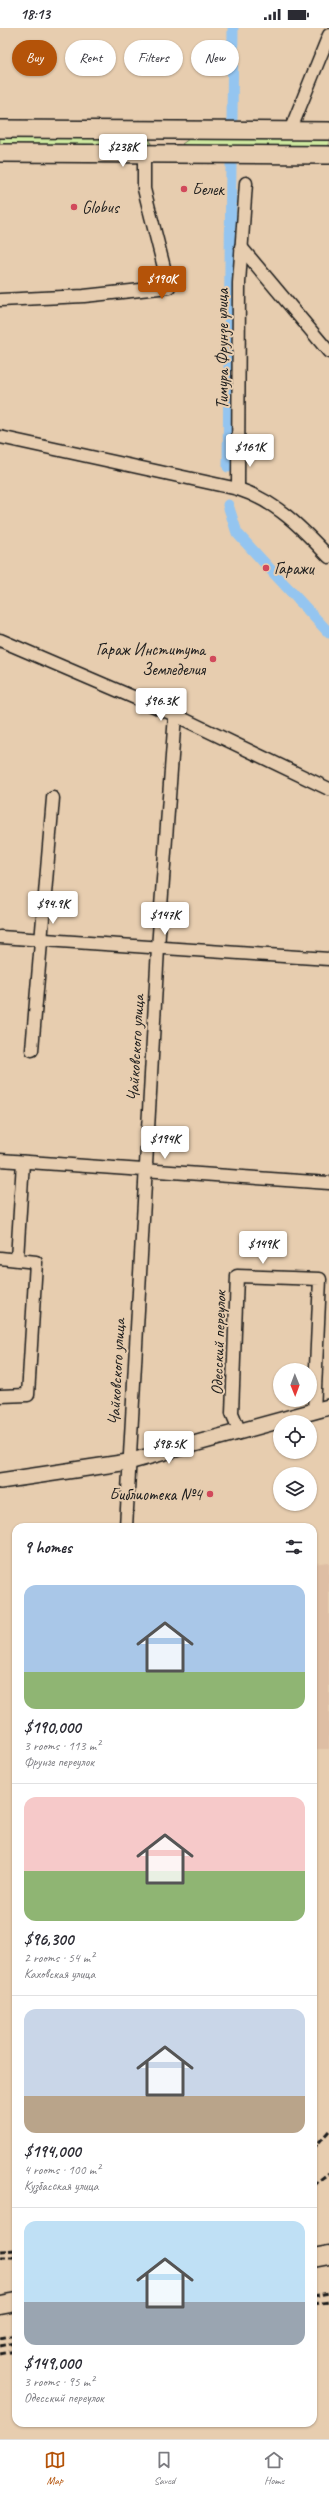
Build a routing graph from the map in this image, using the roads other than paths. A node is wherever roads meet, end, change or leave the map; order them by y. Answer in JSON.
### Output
{"nodes":[{"id":1,"x":329,"y":35,"type":"edge"},
{"id":2,"x":0,"y":129,"type":"edge"},
{"id":3,"x":290,"y":131,"type":"junction"},
{"id":4,"x":329,"y":131,"type":"edge"},
{"id":5,"x":0,"y":153,"type":"edge"},
{"id":6,"x":144,"y":154,"type":"junction"},
{"id":7,"x":329,"y":155,"type":"edge"},
{"id":8,"x":246,"y":183,"type":"dead end"},
{"id":9,"x":241,"y":247,"type":"junction"},
{"id":10,"x":0,"y":300,"type":"edge"},
{"id":11,"x":329,"y":352,"type":"edge"},
{"id":12,"x":0,"y":438,"type":"edge"},
{"id":13,"x":238,"y":488,"type":"junction"},
{"id":14,"x":329,"y":558,"type":"edge"},
{"id":15,"x":0,"y":640,"type":"edge"},
{"id":16,"x":175,"y":715,"type":"junction"},
{"id":17,"x":329,"y":789,"type":"edge"},
{"id":18,"x":53,"y":798,"type":"dead end"},
{"id":19,"x":0,"y":937,"type":"edge"},
{"id":20,"x":40,"y":940,"type":"junction"},
{"id":21,"x":158,"y":948,"type":"junction"},
{"id":22,"x":329,"y":959,"type":"edge"},
{"id":23,"x":32,"y":1050,"type":"dead end"},
{"id":24,"x":0,"y":1160,"type":"edge"},
{"id":25,"x":24,"y":1162,"type":"junction"},
{"id":26,"x":145,"y":1171,"type":"junction"},
{"id":27,"x":329,"y":1183,"type":"edge"},
{"id":28,"x":0,"y":1258,"type":"edge"},
{"id":29,"x":17,"y":1259,"type":"junction"},
{"id":30,"x":0,"y":1396,"type":"edge"},
{"id":31,"x":329,"y":1407,"type":"edge"},
{"id":32,"x":314,"y":1411,"type":"junction"},
{"id":33,"x":240,"y":1432,"type":"junction"},
{"id":34,"x":128,"y":1462,"type":"junction"},
{"id":35,"x":0,"y":1480,"type":"edge"},
{"id":36,"x":126,"y":1523,"type":"edge"},
{"id":37,"x":329,"y":2256,"type":"edge"},
{"id":38,"x":317,"y":2258,"type":"edge"},
{"id":39,"x":12,"y":2303,"type":"edge"},
{"id":40,"x":0,"y":2305,"type":"edge"}],
"edges":[{"from":1,"to":3,"type":"street"},
{"from":2,"to":3,"type":"main road"},
{"from":3,"to":4,"type":"main road"},
{"from":5,"to":6,"type":"main road"},
{"from":6,"to":7,"type":"main road"},
{"from":6,"to":10,"type":"street"},
{"from":8,"to":9,"type":"street","name":"Тимура Фрунзе улица"},
{"from":9,"to":11,"type":"street"},
{"from":9,"to":13,"type":"street","name":"Тимура Фрунзе улица"},
{"from":12,"to":13,"type":"street"},
{"from":13,"to":14,"type":"street"},
{"from":15,"to":16,"type":"street"},
{"from":16,"to":17,"type":"street"},
{"from":16,"to":21,"type":"street","name":"Чайковского улица"},
{"from":18,"to":20,"type":"street"},
{"from":19,"to":20,"type":"street"},
{"from":20,"to":21,"type":"street"},
{"from":20,"to":23,"type":"street"},
{"from":21,"to":22,"type":"street"},
{"from":21,"to":26,"type":"street","name":"Чайковского улица"},
{"from":24,"to":25,"type":"street"},
{"from":25,"to":26,"type":"street"},
{"from":25,"to":29,"type":"street"},
{"from":26,"to":27,"type":"street"},
{"from":26,"to":34,"type":"street","name":"Чайковского улица"},
{"from":28,"to":29,"type":"street"},
{"from":29,"to":30,"type":"street"},
{"from":31,"to":32,"type":"street"},
{"from":32,"to":33,"type":"street"},
{"from":32,"to":33,"type":"street","name":"Одесский переулок"},
{"from":33,"to":34,"type":"street"},
{"from":34,"to":35,"type":"street"},
{"from":34,"to":36,"type":"street","name":"Чайковского улица"},
{"from":37,"to":38,"type":"main road"},
{"from":39,"to":40,"type":"main road"}]}
